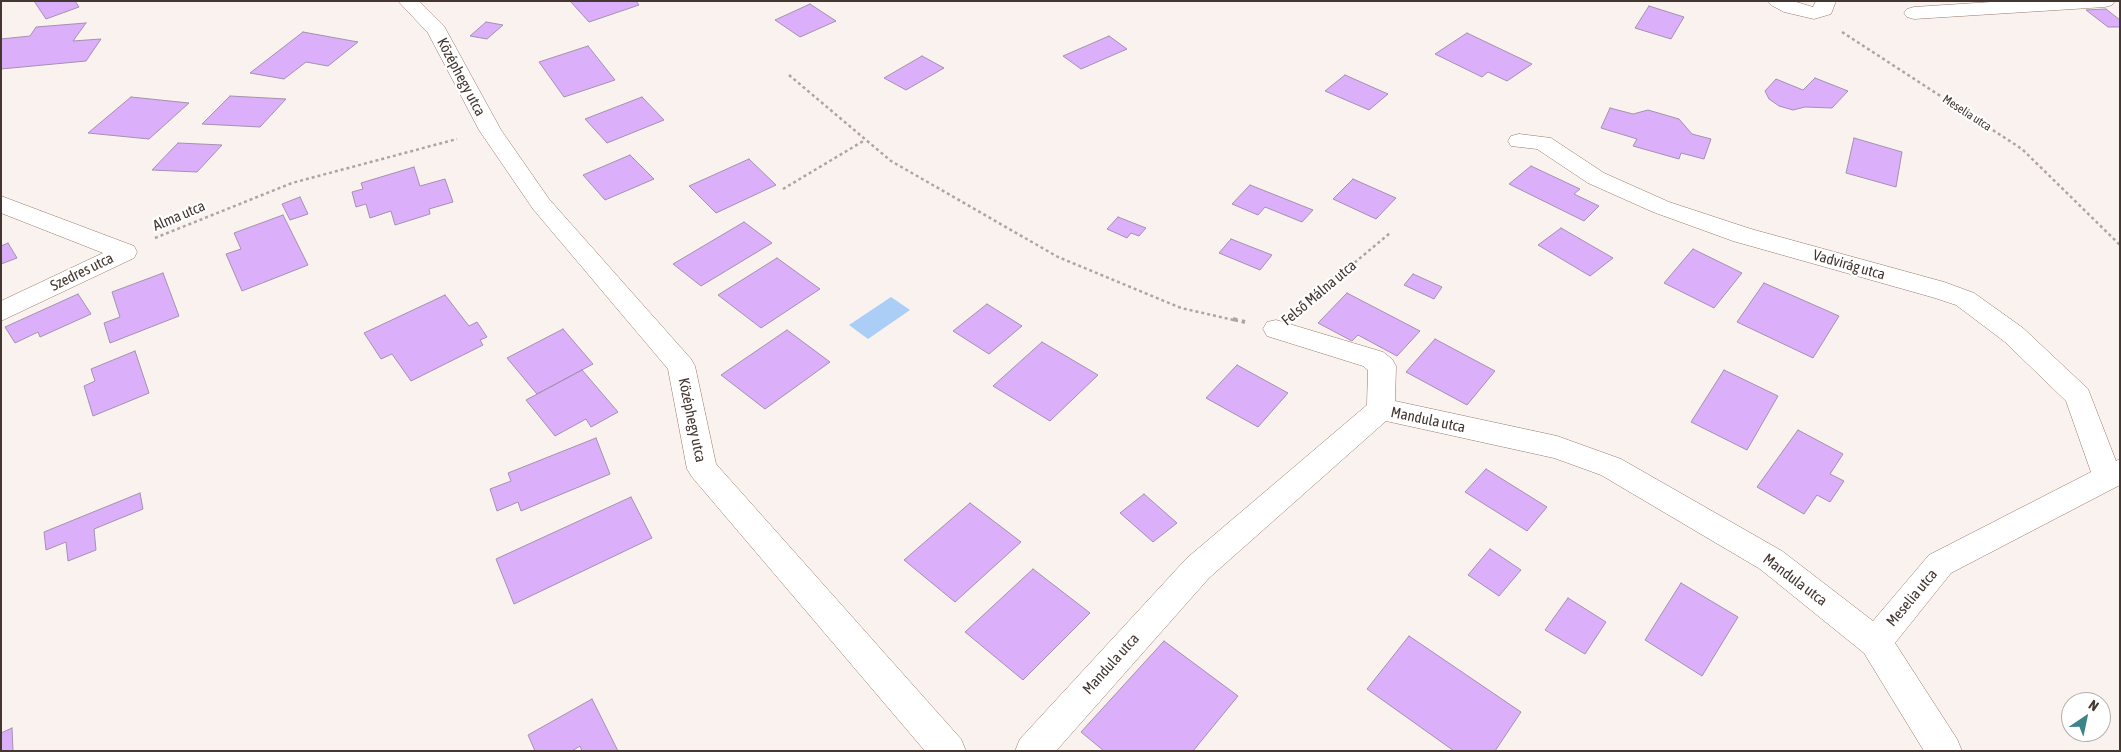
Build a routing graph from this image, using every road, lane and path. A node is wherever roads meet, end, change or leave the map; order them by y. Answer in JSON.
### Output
{"nodes":[{"id":1,"x":408,"y":1,"type":"edge"},
{"id":2,"x":1778,"y":1,"type":"edge"},
{"id":3,"x":2105,"y":1,"type":"edge"},
{"id":4,"x":2115,"y":1,"type":"edge"},
{"id":5,"x":2120,"y":5,"type":"edge"},
{"id":6,"x":1820,"y":7,"type":"edge"},
{"id":7,"x":1914,"y":13,"type":"dead end"},
{"id":8,"x":789,"y":75,"type":"dead end"},
{"id":9,"x":490,"y":130,"type":"junction"},
{"id":10,"x":865,"y":140,"type":"junction"},
{"id":11,"x":1519,"y":141,"type":"dead end"},
{"id":12,"x":783,"y":189,"type":"dead end"},
{"id":13,"x":1,"y":204,"type":"edge"},
{"id":14,"x":1390,"y":233,"type":"dead end"},
{"id":15,"x":2120,"y":245,"type":"edge"},
{"id":16,"x":125,"y":252,"type":"junction"},
{"id":17,"x":1,"y":312,"type":"edge"},
{"id":18,"x":1276,"y":329,"type":"junction"},
{"id":19,"x":1381,"y":410,"type":"junction"},
{"id":20,"x":2114,"y":473,"type":"edge"},
{"id":21,"x":1876,"y":642,"type":"junction"},
{"id":22,"x":948,"y":751,"type":"edge"},
{"id":23,"x":1033,"y":751,"type":"edge"},
{"id":24,"x":1944,"y":751,"type":"edge"}],
"edges":[{"from":1,"to":9,"type":"street","name":"Középhegy utca"},
{"from":2,"to":6,"type":"street"},
{"from":3,"to":7,"type":"street"},
{"from":4,"to":5,"type":"street"},
{"from":6,"to":15,"type":"path","name":"Meselia utca"},
{"from":8,"to":10,"type":"path"},
{"from":9,"to":16,"type":"path","name":"Alma utca"},
{"from":9,"to":22,"type":"street","name":"Középhegy utca"},
{"from":10,"to":12,"type":"path"},
{"from":10,"to":18,"type":"path"},
{"from":11,"to":20,"type":"street","name":"Vadvirág utca"},
{"from":13,"to":16,"type":"street","name":"Szedres utca"},
{"from":14,"to":18,"type":"path","name":"Felső Málna utca"},
{"from":16,"to":17,"type":"street","name":"Szedres utca"},
{"from":18,"to":19,"type":"street","name":"Felső Málna utca"},
{"from":19,"to":21,"type":"street","name":"Mandula utca"},
{"from":19,"to":23,"type":"street","name":"Mandula utca"},
{"from":20,"to":21,"type":"street","name":"Meselia utca"},
{"from":21,"to":24,"type":"street","name":"Meselia utca"}]}
